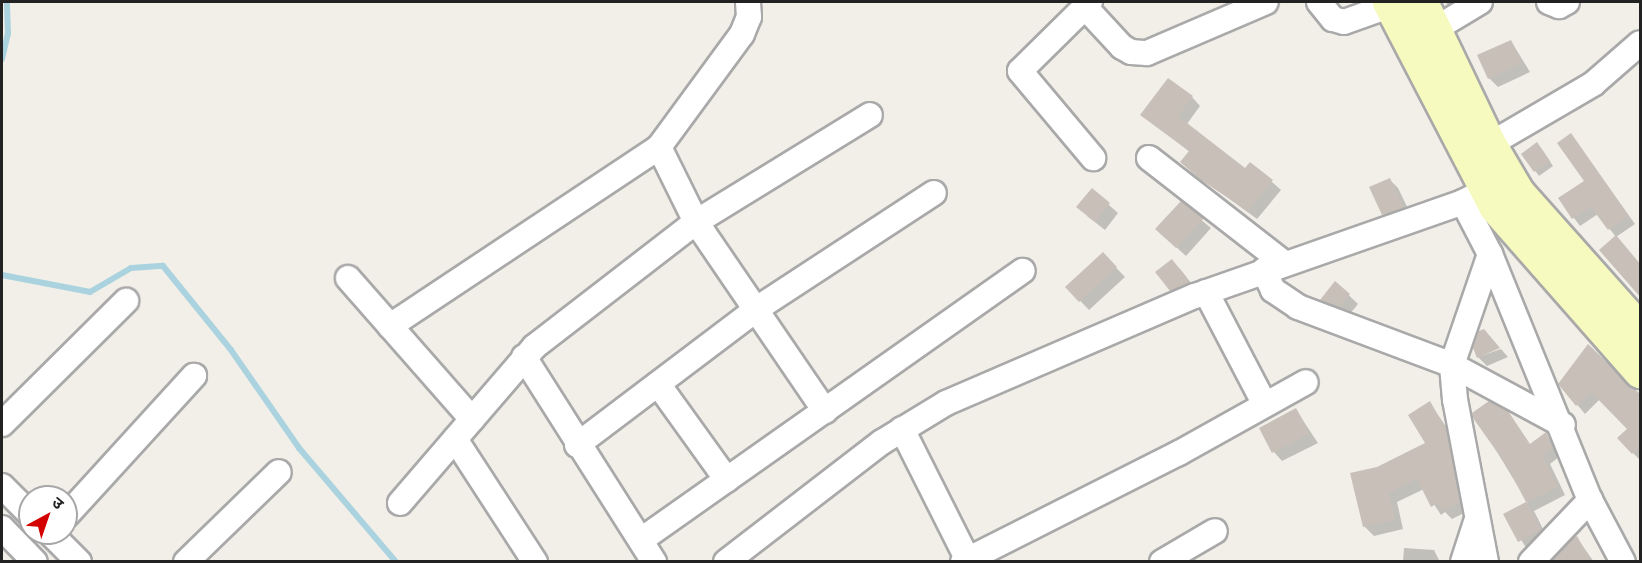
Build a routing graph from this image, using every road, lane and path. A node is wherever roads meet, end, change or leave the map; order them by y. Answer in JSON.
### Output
{"nodes":[{"id":1,"x":748,"y":2,"type":"edge"},
{"id":2,"x":1266,"y":2,"type":"edge"},
{"id":3,"x":1319,"y":2,"type":"edge"},
{"id":4,"x":1480,"y":2,"type":"edge"},
{"id":5,"x":1549,"y":2,"type":"edge"},
{"id":6,"x":1567,"y":2,"type":"edge"},
{"id":7,"x":1087,"y":4,"type":"edge"},
{"id":8,"x":1408,"y":14,"type":"edge"},
{"id":9,"x":1641,"y":43,"type":"edge"},
{"id":10,"x":870,"y":115,"type":"dead end"},
{"id":11,"x":659,"y":147,"type":"junction"},
{"id":12,"x":1478,"y":151,"type":"junction"},
{"id":13,"x":1093,"y":158,"type":"dead end"},
{"id":14,"x":1149,"y":158,"type":"dead end"},
{"id":15,"x":1486,"y":190,"type":"junction"},
{"id":16,"x":934,"y":193,"type":"dead end"},
{"id":17,"x":696,"y":222,"type":"junction"},
{"id":18,"x":1490,"y":254,"type":"junction"},
{"id":19,"x":1274,"y":267,"type":"junction"},
{"id":20,"x":1023,"y":272,"type":"dead end"},
{"id":21,"x":348,"y":278,"type":"dead end"},
{"id":22,"x":1206,"y":292,"type":"junction"},
{"id":23,"x":126,"y":301,"type":"dead end"},
{"id":24,"x":758,"y":308,"type":"junction"},
{"id":25,"x":390,"y":326,"type":"junction"},
{"id":26,"x":1641,"y":330,"type":"edge"},
{"id":27,"x":524,"y":357,"type":"junction"},
{"id":28,"x":1452,"y":365,"type":"junction"},
{"id":29,"x":1641,"y":371,"type":"edge"},
{"id":30,"x":194,"y":376,"type":"dead end"},
{"id":31,"x":1306,"y":382,"type":"dead end"},
{"id":32,"x":658,"y":384,"type":"junction"},
{"id":33,"x":1265,"y":405,"type":"junction"},
{"id":34,"x":825,"y":411,"type":"junction"},
{"id":35,"x":472,"y":419,"type":"junction"},
{"id":36,"x":2,"y":424,"type":"edge"},
{"id":37,"x":1563,"y":425,"type":"junction"},
{"id":38,"x":902,"y":429,"type":"junction"},
{"id":39,"x":455,"y":439,"type":"junction"},
{"id":40,"x":577,"y":445,"type":"junction"},
{"id":41,"x":279,"y":472,"type":"dead end"},
{"id":42,"x":727,"y":480,"type":"junction"},
{"id":43,"x":2,"y":486,"type":"edge"},
{"id":44,"x":1590,"y":500,"type":"junction"},
{"id":45,"x":18,"y":502,"type":"edge"},
{"id":46,"x":78,"y":503,"type":"edge"},
{"id":47,"x":400,"y":503,"type":"dead end"},
{"id":48,"x":1476,"y":520,"type":"junction"},
{"id":49,"x":2,"y":528,"type":"edge"},
{"id":50,"x":1215,"y":531,"type":"dead end"},
{"id":51,"x":641,"y":540,"type":"junction"},
{"id":52,"x":59,"y":545,"type":"edge"},
{"id":53,"x":68,"y":558,"type":"edge"},
{"id":54,"x":966,"y":560,"type":"edge"},
{"id":55,"x":35,"y":561,"type":"edge"},
{"id":56,"x":186,"y":561,"type":"edge"},
{"id":57,"x":535,"y":561,"type":"edge"},
{"id":58,"x":654,"y":561,"type":"edge"},
{"id":59,"x":726,"y":561,"type":"edge"},
{"id":60,"x":1162,"y":561,"type":"edge"},
{"id":61,"x":1463,"y":561,"type":"edge"},
{"id":62,"x":1486,"y":561,"type":"edge"},
{"id":63,"x":1531,"y":561,"type":"edge"},
{"id":64,"x":1623,"y":561,"type":"edge"}],
"edges":[{"from":1,"to":11,"type":"street"},
{"from":2,"to":7,"type":"street"},
{"from":3,"to":8,"type":"street"},
{"from":4,"to":8,"type":"street"},
{"from":5,"to":6,"type":"street"},
{"from":7,"to":13,"type":"street"},
{"from":8,"to":12,"type":"street"},
{"from":9,"to":12,"type":"street"},
{"from":10,"to":17,"type":"street"},
{"from":11,"to":17,"type":"street"},
{"from":11,"to":25,"type":"street"},
{"from":12,"to":15,"type":"street"},
{"from":14,"to":19,"type":"street"},
{"from":15,"to":18,"type":"street"},
{"from":15,"to":19,"type":"street"},
{"from":15,"to":26,"type":"street"},
{"from":15,"to":29,"type":"street"},
{"from":16,"to":24,"type":"street"},
{"from":17,"to":24,"type":"street"},
{"from":17,"to":27,"type":"street"},
{"from":18,"to":28,"type":"street"},
{"from":18,"to":37,"type":"street"},
{"from":19,"to":22,"type":"street"},
{"from":19,"to":28,"type":"street"},
{"from":20,"to":34,"type":"street"},
{"from":21,"to":25,"type":"street"},
{"from":22,"to":33,"type":"street"},
{"from":22,"to":38,"type":"street"},
{"from":23,"to":36,"type":"street"},
{"from":24,"to":32,"type":"street"},
{"from":24,"to":34,"type":"street"},
{"from":25,"to":35,"type":"street"},
{"from":27,"to":35,"type":"street"},
{"from":27,"to":40,"type":"street"},
{"from":28,"to":37,"type":"street"},
{"from":28,"to":48,"type":"street"},
{"from":30,"to":46,"type":"street"},
{"from":31,"to":33,"type":"street"},
{"from":32,"to":40,"type":"street"},
{"from":32,"to":42,"type":"street"},
{"from":33,"to":54,"type":"street"},
{"from":34,"to":42,"type":"street"},
{"from":35,"to":39,"type":"street"},
{"from":37,"to":44,"type":"street"},
{"from":38,"to":54,"type":"street"},
{"from":38,"to":59,"type":"street"},
{"from":39,"to":47,"type":"street"},
{"from":39,"to":57,"type":"street"},
{"from":40,"to":51,"type":"street"},
{"from":41,"to":56,"type":"street"},
{"from":42,"to":51,"type":"street"},
{"from":43,"to":45,"type":"street"},
{"from":44,"to":63,"type":"street"},
{"from":44,"to":64,"type":"street"},
{"from":48,"to":61,"type":"street"},
{"from":48,"to":62,"type":"street"},
{"from":49,"to":55,"type":"street"},
{"from":50,"to":60,"type":"street"},
{"from":51,"to":58,"type":"street"},
{"from":52,"to":53,"type":"street"}]}
